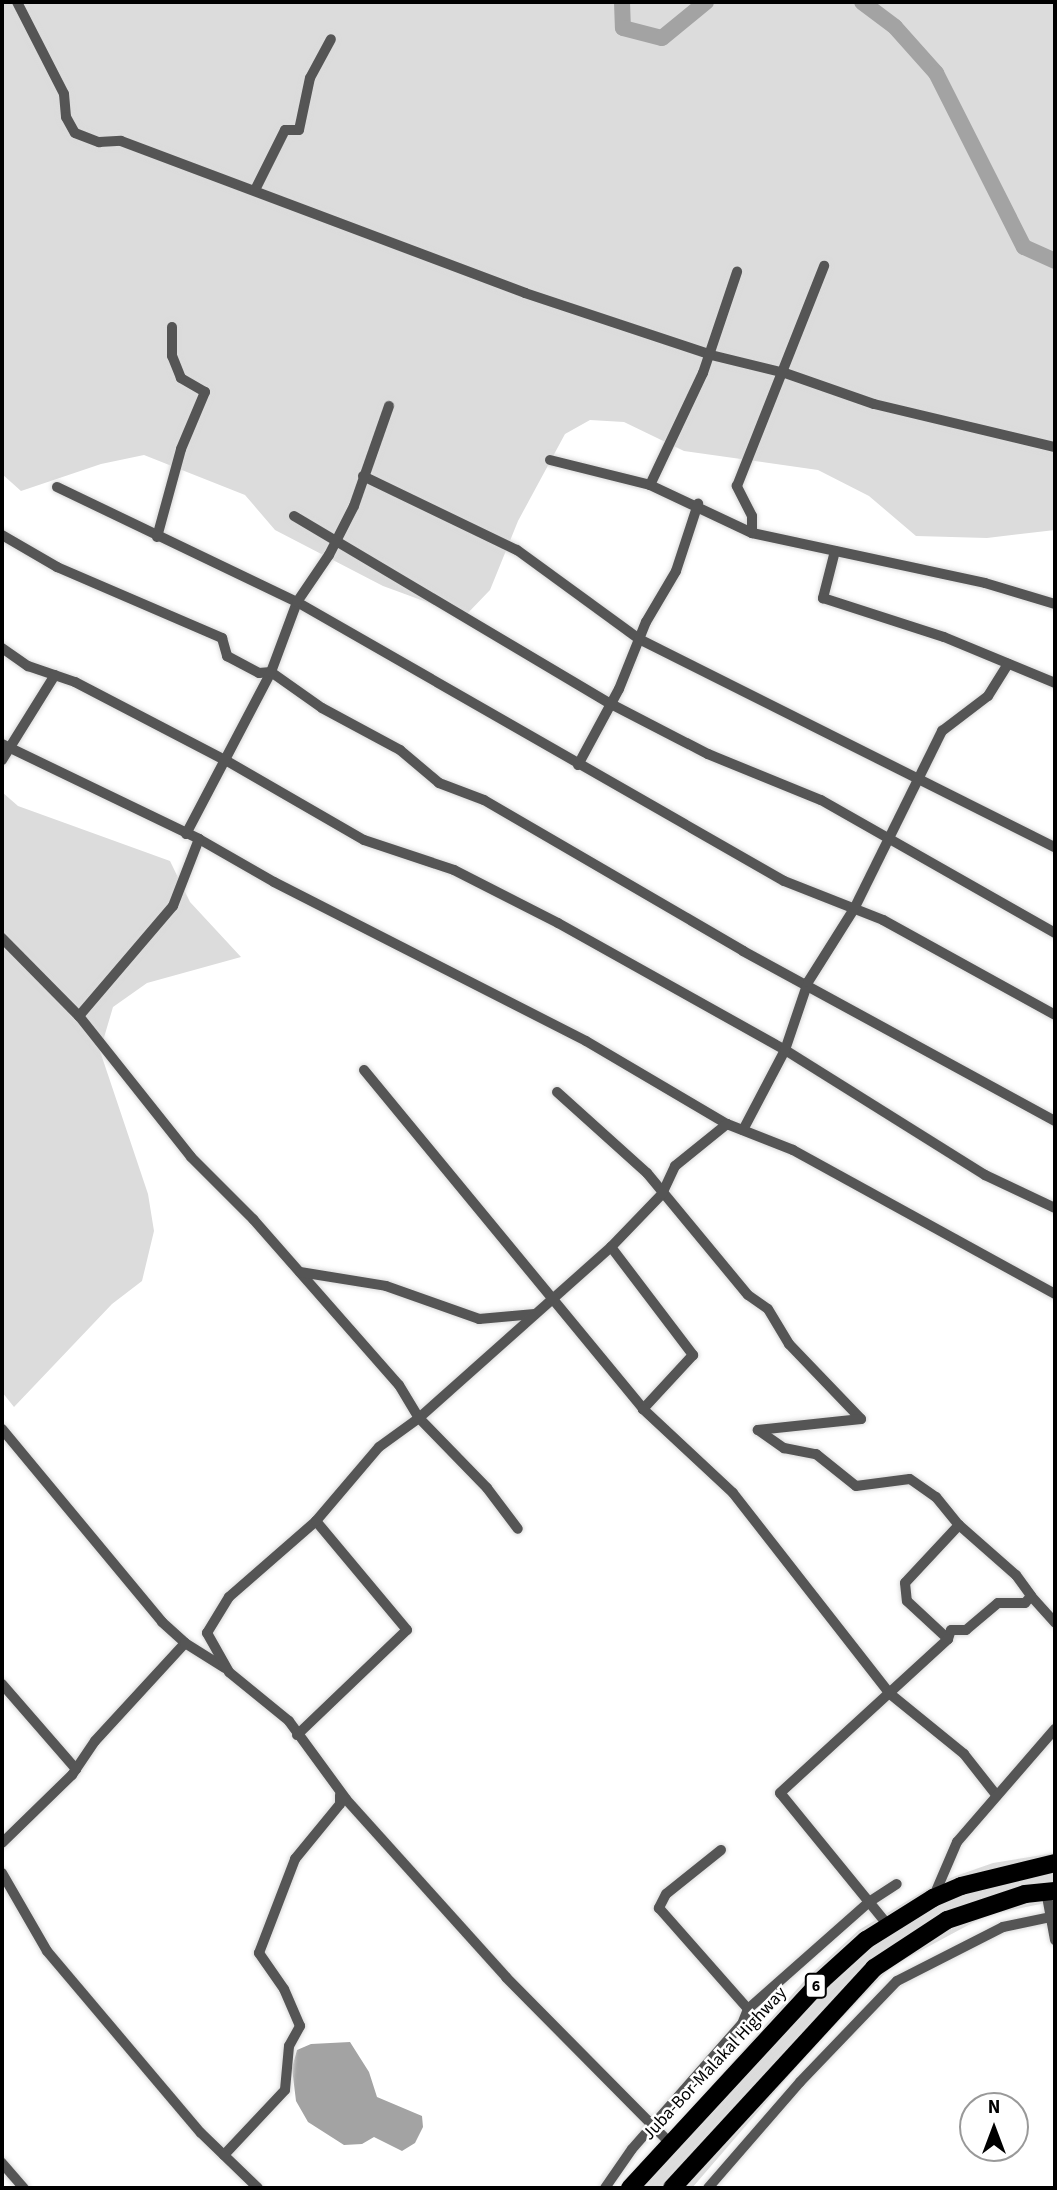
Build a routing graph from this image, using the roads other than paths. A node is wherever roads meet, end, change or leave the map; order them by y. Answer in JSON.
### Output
{"nodes":[{"id":1,"x":17,"y":2,"type":"edge"},
{"id":2,"x":331,"y":39,"type":"dead end"},
{"id":3,"x":255,"y":190,"type":"junction"},
{"id":4,"x":824,"y":266,"type":"dead end"},
{"id":5,"x":737,"y":272,"type":"dead end"},
{"id":6,"x":172,"y":327,"type":"dead end"},
{"id":7,"x":711,"y":355,"type":"junction"},
{"id":8,"x":785,"y":373,"type":"junction"},
{"id":9,"x":389,"y":406,"type":"dead end"},
{"id":10,"x":1055,"y":447,"type":"edge"},
{"id":11,"x":550,"y":460,"type":"dead end"},
{"id":12,"x":363,"y":477,"type":"junction"},
{"id":13,"x":650,"y":485,"type":"junction"},
{"id":14,"x":57,"y":487,"type":"dead end"},
{"id":15,"x":698,"y":505,"type":"junction"},
{"id":16,"x":294,"y":516,"type":"dead end"},
{"id":17,"x":752,"y":533,"type":"junction"},
{"id":18,"x":2,"y":535,"type":"edge"},
{"id":19,"x":157,"y":537,"type":"junction"},
{"id":20,"x":835,"y":551,"type":"junction"},
{"id":21,"x":297,"y":601,"type":"junction"},
{"id":22,"x":1055,"y":604,"type":"edge"},
{"id":23,"x":639,"y":639,"type":"junction"},
{"id":24,"x":2,"y":648,"type":"edge"},
{"id":25,"x":1008,"y":664,"type":"junction"},
{"id":26,"x":271,"y":672,"type":"junction"},
{"id":27,"x":55,"y":676,"type":"junction"},
{"id":28,"x":1055,"y":683,"type":"edge"},
{"id":29,"x":5,"y":746,"type":"edge"},
{"id":30,"x":2,"y":760,"type":"edge"},
{"id":31,"x":227,"y":761,"type":"junction"},
{"id":32,"x":578,"y":765,"type":"junction"},
{"id":33,"x":918,"y":775,"type":"junction"},
{"id":34,"x":187,"y":834,"type":"junction"},
{"id":35,"x":891,"y":837,"type":"junction"},
{"id":36,"x":199,"y":839,"type":"junction"},
{"id":37,"x":1055,"y":847,"type":"edge"},
{"id":38,"x":854,"y":909,"type":"junction"},
{"id":39,"x":1055,"y":933,"type":"edge"},
{"id":40,"x":2,"y":938,"type":"edge"},
{"id":41,"x":808,"y":982,"type":"junction"},
{"id":42,"x":1055,"y":1014,"type":"edge"},
{"id":43,"x":79,"y":1016,"type":"junction"},
{"id":44,"x":785,"y":1051,"type":"junction"},
{"id":45,"x":364,"y":1070,"type":"dead end"},
{"id":46,"x":557,"y":1091,"type":"dead end"},
{"id":47,"x":1055,"y":1121,"type":"edge"},
{"id":48,"x":727,"y":1124,"type":"junction"},
{"id":49,"x":743,"y":1130,"type":"junction"},
{"id":50,"x":662,"y":1194,"type":"junction"},
{"id":51,"x":1055,"y":1208,"type":"edge"},
{"id":52,"x":611,"y":1247,"type":"junction"},
{"id":53,"x":300,"y":1272,"type":"junction"},
{"id":54,"x":1055,"y":1294,"type":"edge"},
{"id":55,"x":551,"y":1297,"type":"junction"},
{"id":56,"x":536,"y":1314,"type":"junction"},
{"id":57,"x":643,"y":1409,"type":"junction"},
{"id":58,"x":419,"y":1418,"type":"junction"},
{"id":59,"x":2,"y":1429,"type":"edge"},
{"id":60,"x":316,"y":1521,"type":"junction"},
{"id":61,"x":959,"y":1525,"type":"junction"},
{"id":62,"x":517,"y":1530,"type":"dead end"},
{"id":63,"x":1031,"y":1596,"type":"junction"},
{"id":64,"x":1055,"y":1623,"type":"edge"},
{"id":65,"x":948,"y":1639,"type":"junction"},
{"id":66,"x":185,"y":1643,"type":"junction"},
{"id":67,"x":229,"y":1672,"type":"junction"},
{"id":68,"x":2,"y":1684,"type":"edge"},
{"id":69,"x":889,"y":1693,"type":"junction"},
{"id":70,"x":1055,"y":1729,"type":"edge"},
{"id":71,"x":297,"y":1735,"type":"junction"},
{"id":72,"x":86,"y":1751,"type":"dead end"},
{"id":73,"x":76,"y":1769,"type":"junction"},
{"id":74,"x":340,"y":1795,"type":"dead end"},
{"id":75,"x":997,"y":1796,"type":"junction"},
{"id":76,"x":2,"y":1843,"type":"edge"},
{"id":77,"x":721,"y":1850,"type":"dead end"},
{"id":78,"x":2,"y":1853,"type":"edge"},
{"id":79,"x":1055,"y":1863,"type":"edge"},
{"id":80,"x":2,"y":1873,"type":"edge"},
{"id":81,"x":897,"y":1884,"type":"dead end"},
{"id":82,"x":1051,"y":1891,"type":"edge"},
{"id":83,"x":933,"y":1898,"type":"junction"},
{"id":84,"x":1053,"y":1917,"type":"edge"},
{"id":85,"x":887,"y":1924,"type":"junction"},
{"id":86,"x":1055,"y":1940,"type":"edge"},
{"id":87,"x":748,"y":2009,"type":"junction"},
{"id":88,"x":652,"y":2127,"type":"junction"},
{"id":89,"x":670,"y":2143,"type":"junction"},
{"id":90,"x":224,"y":2155,"type":"junction"},
{"id":91,"x":2,"y":2163,"type":"edge"},
{"id":92,"x":24,"y":2188,"type":"edge"},
{"id":93,"x":258,"y":2188,"type":"edge"},
{"id":94,"x":605,"y":2188,"type":"edge"},
{"id":95,"x":630,"y":2188,"type":"edge"},
{"id":96,"x":672,"y":2188,"type":"edge"},
{"id":97,"x":708,"y":2188,"type":"edge"}],
"edges":[{"from":1,"to":3,"type":"street"},
{"from":2,"to":3,"type":"street"},
{"from":3,"to":7,"type":"street"},
{"from":4,"to":8,"type":"street"},
{"from":5,"to":7,"type":"street"},
{"from":6,"to":19,"type":"street"},
{"from":7,"to":8,"type":"street"},
{"from":7,"to":13,"type":"street"},
{"from":8,"to":10,"type":"street"},
{"from":8,"to":17,"type":"street"},
{"from":9,"to":12,"type":"street"},
{"from":11,"to":13,"type":"street"},
{"from":12,"to":21,"type":"street"},
{"from":12,"to":23,"type":"street"},
{"from":13,"to":15,"type":"street"},
{"from":14,"to":19,"type":"street"},
{"from":15,"to":17,"type":"street"},
{"from":15,"to":23,"type":"street"},
{"from":16,"to":35,"type":"street"},
{"from":17,"to":20,"type":"street"},
{"from":18,"to":26,"type":"street"},
{"from":19,"to":21,"type":"street"},
{"from":20,"to":22,"type":"street"},
{"from":20,"to":25,"type":"street"},
{"from":21,"to":26,"type":"street"},
{"from":21,"to":32,"type":"street"},
{"from":23,"to":32,"type":"street"},
{"from":23,"to":33,"type":"street"},
{"from":24,"to":27,"type":"street"},
{"from":25,"to":28,"type":"street"},
{"from":25,"to":33,"type":"street"},
{"from":26,"to":31,"type":"street"},
{"from":26,"to":41,"type":"street"},
{"from":27,"to":29,"type":"street"},
{"from":27,"to":31,"type":"street"},
{"from":29,"to":30,"type":"street"},
{"from":29,"to":34,"type":"street"},
{"from":31,"to":34,"type":"street"},
{"from":31,"to":44,"type":"street"},
{"from":32,"to":38,"type":"street"},
{"from":33,"to":35,"type":"street"},
{"from":33,"to":37,"type":"street"},
{"from":34,"to":36,"type":"street"},
{"from":35,"to":38,"type":"street"},
{"from":35,"to":39,"type":"street"},
{"from":36,"to":43,"type":"street"},
{"from":36,"to":48,"type":"street"},
{"from":38,"to":41,"type":"street"},
{"from":38,"to":42,"type":"street"},
{"from":40,"to":43,"type":"street"},
{"from":41,"to":44,"type":"street"},
{"from":41,"to":47,"type":"street"},
{"from":43,"to":53,"type":"street"},
{"from":44,"to":49,"type":"street"},
{"from":44,"to":51,"type":"street"},
{"from":45,"to":55,"type":"street"},
{"from":46,"to":50,"type":"street"},
{"from":48,"to":49,"type":"street"},
{"from":48,"to":50,"type":"street"},
{"from":49,"to":54,"type":"street"},
{"from":50,"to":52,"type":"street"},
{"from":50,"to":61,"type":"street"},
{"from":52,"to":55,"type":"street"},
{"from":52,"to":57,"type":"street"},
{"from":53,"to":56,"type":"street"},
{"from":53,"to":58,"type":"street"},
{"from":55,"to":56,"type":"street"},
{"from":55,"to":57,"type":"street"},
{"from":56,"to":58,"type":"street"},
{"from":57,"to":69,"type":"street"},
{"from":58,"to":60,"type":"street"},
{"from":58,"to":62,"type":"street"},
{"from":59,"to":66,"type":"street"},
{"from":60,"to":67,"type":"street"},
{"from":60,"to":71,"type":"street"},
{"from":61,"to":63,"type":"street"},
{"from":61,"to":65,"type":"street"},
{"from":63,"to":64,"type":"street"},
{"from":63,"to":65,"type":"street"},
{"from":65,"to":69,"type":"street"},
{"from":66,"to":67,"type":"street"},
{"from":66,"to":73,"type":"street"},
{"from":67,"to":71,"type":"street"},
{"from":68,"to":73,"type":"street"},
{"from":69,"to":75,"type":"street"},
{"from":69,"to":85,"type":"street"},
{"from":70,"to":75,"type":"street"},
{"from":71,"to":88,"type":"street"},
{"from":72,"to":78,"type":"street"},
{"from":73,"to":76,"type":"street"},
{"from":74,"to":90,"type":"street"},
{"from":75,"to":83,"type":"street"},
{"from":77,"to":87,"type":"street"},
{"from":79,"to":83,"type":"highway","name":"Juba-Bor-Malakal Highway","number":"6"},
{"from":80,"to":90,"type":"street"},
{"from":81,"to":87,"type":"street"},
{"from":82,"to":84,"type":"street"},
{"from":82,"to":96,"type":"highway","number":"6"},
{"from":83,"to":85,"type":"highway","name":"Juba-Bor-Malakal Highway","number":"6"},
{"from":84,"to":86,"type":"street"},
{"from":84,"to":97,"type":"street"},
{"from":85,"to":89,"type":"highway","name":"Juba-Bor-Malakal Highway","number":"6"},
{"from":87,"to":88,"type":"street"},
{"from":88,"to":89,"type":"street"},
{"from":88,"to":94,"type":"street"},
{"from":89,"to":95,"type":"highway","name":"Juba-Bor-Malakal Highway","number":"6"},
{"from":90,"to":93,"type":"street"},
{"from":91,"to":92,"type":"street"}]}
